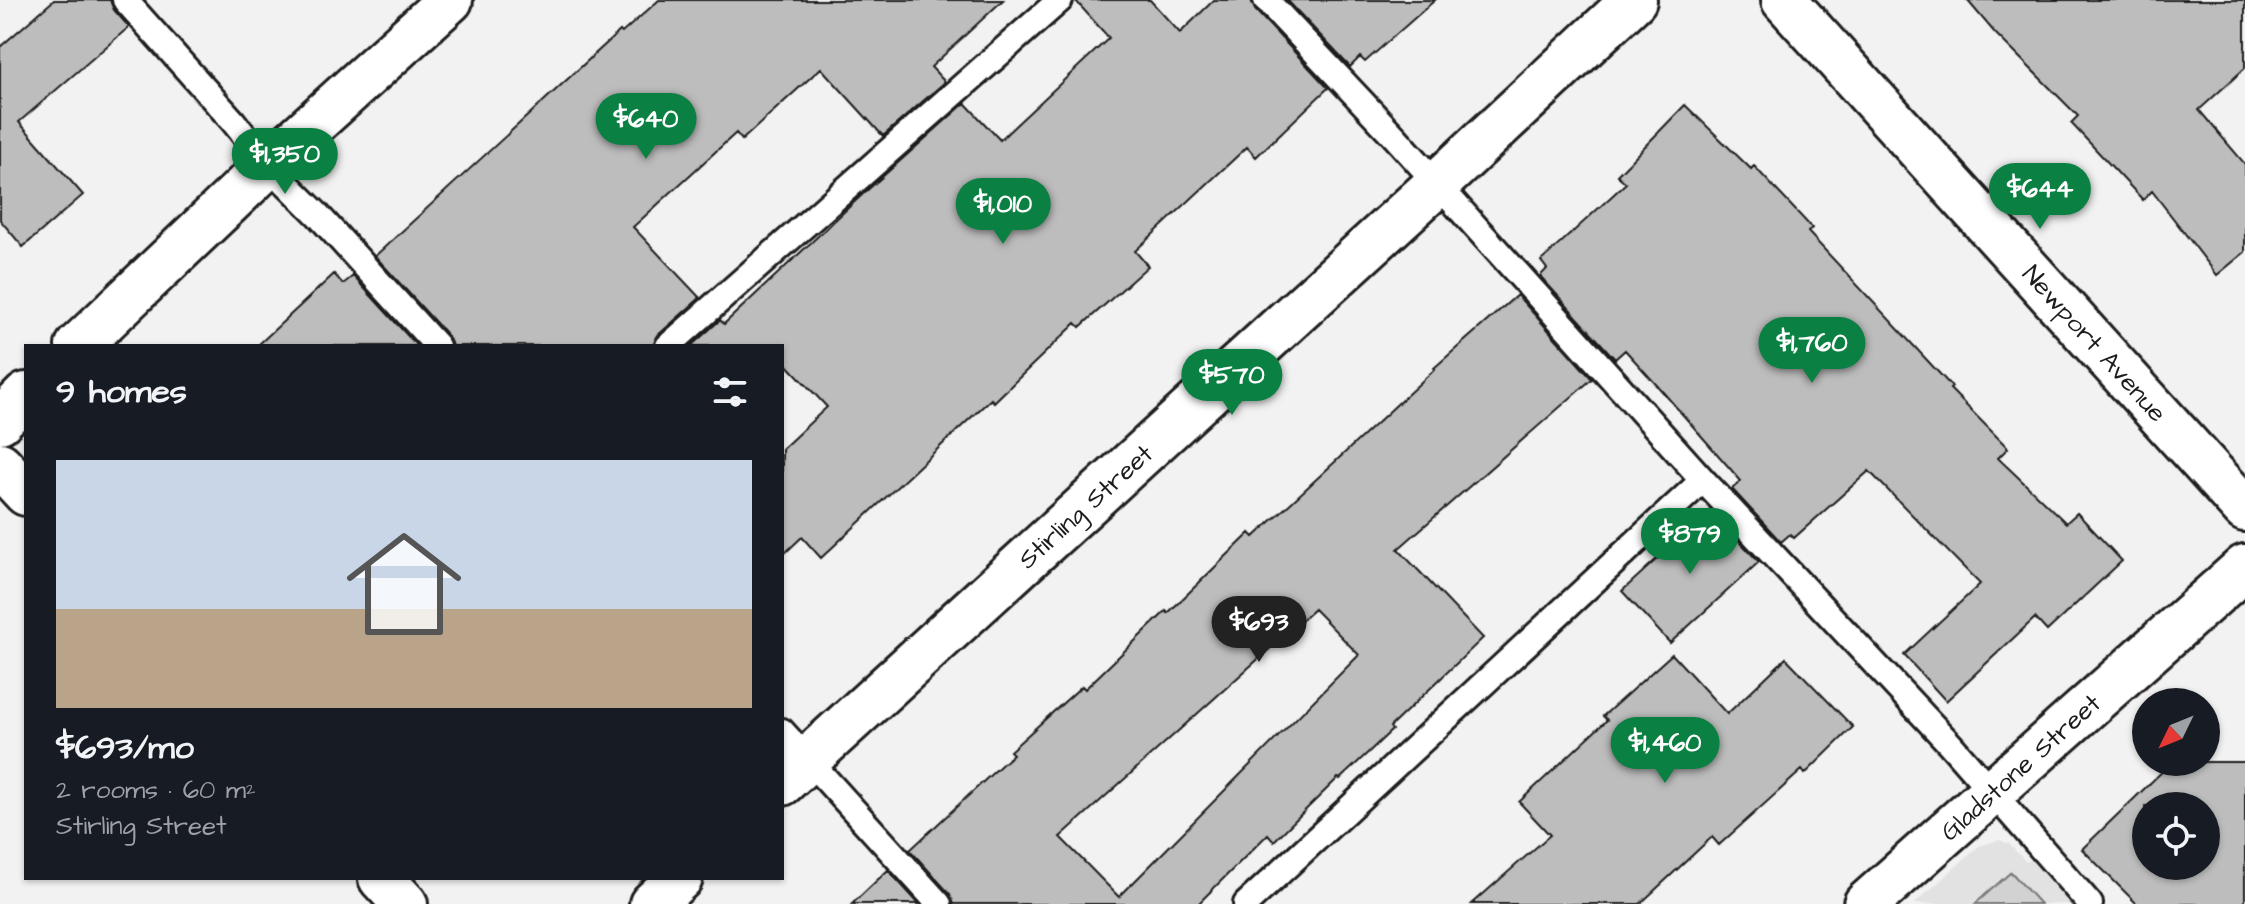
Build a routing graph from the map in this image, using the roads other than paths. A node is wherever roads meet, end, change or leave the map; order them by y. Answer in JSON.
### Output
{"nodes":[{"id":1,"x":125,"y":0,"type":"edge"},
{"id":2,"x":450,"y":0,"type":"edge"},
{"id":3,"x":1060,"y":0,"type":"edge"},
{"id":4,"x":1266,"y":0,"type":"edge"},
{"id":5,"x":1634,"y":0,"type":"edge"},
{"id":6,"x":1784,"y":0,"type":"edge"},
{"id":7,"x":268,"y":165,"type":"junction"},
{"id":8,"x":1436,"y":185,"type":"junction"},
{"id":9,"x":80,"y":344,"type":"edge"},
{"id":10,"x":435,"y":344,"type":"edge"},
{"id":11,"x":670,"y":344,"type":"edge"},
{"id":12,"x":24,"y":397,"type":"edge"},
{"id":13,"x":0,"y":421,"type":"edge"},
{"id":14,"x":0,"y":465,"type":"edge"},
{"id":15,"x":1703,"y":480,"type":"junction"},
{"id":16,"x":24,"y":491,"type":"edge"},
{"id":17,"x":2245,"y":509,"type":"edge"},
{"id":18,"x":2245,"y":567,"type":"edge"},
{"id":19,"x":791,"y":758,"type":"edge"},
{"id":20,"x":1992,"y":792,"type":"junction"},
{"id":21,"x":383,"y":880,"type":"edge"},
{"id":22,"x":678,"y":880,"type":"edge"},
{"id":23,"x":405,"y":904,"type":"edge"},
{"id":24,"x":652,"y":904,"type":"edge"},
{"id":25,"x":939,"y":904,"type":"edge"},
{"id":26,"x":1246,"y":904,"type":"edge"},
{"id":27,"x":1866,"y":904,"type":"edge"},
{"id":28,"x":2090,"y":904,"type":"edge"}],
"edges":[{"from":1,"to":7,"type":"lane"},
{"from":2,"to":7,"type":"street"},
{"from":3,"to":11,"type":"lane"},
{"from":4,"to":8,"type":"lane"},
{"from":5,"to":8,"type":"street","name":"Stirling Street"},
{"from":6,"to":17,"type":"street","name":"Newport Avenue"},
{"from":7,"to":9,"type":"street"},
{"from":7,"to":10,"type":"lane"},
{"from":8,"to":15,"type":"lane"},
{"from":8,"to":19,"type":"street","name":"Stirling Street"},
{"from":12,"to":13,"type":"street"},
{"from":14,"to":16,"type":"street"},
{"from":15,"to":20,"type":"lane"},
{"from":15,"to":26,"type":"lane"},
{"from":18,"to":20,"type":"street","name":"Gladstone Street"},
{"from":19,"to":25,"type":"lane"},
{"from":20,"to":27,"type":"street","name":"Gladstone Street"},
{"from":20,"to":28,"type":"lane"},
{"from":21,"to":23,"type":"street"},
{"from":22,"to":24,"type":"street"}]}
